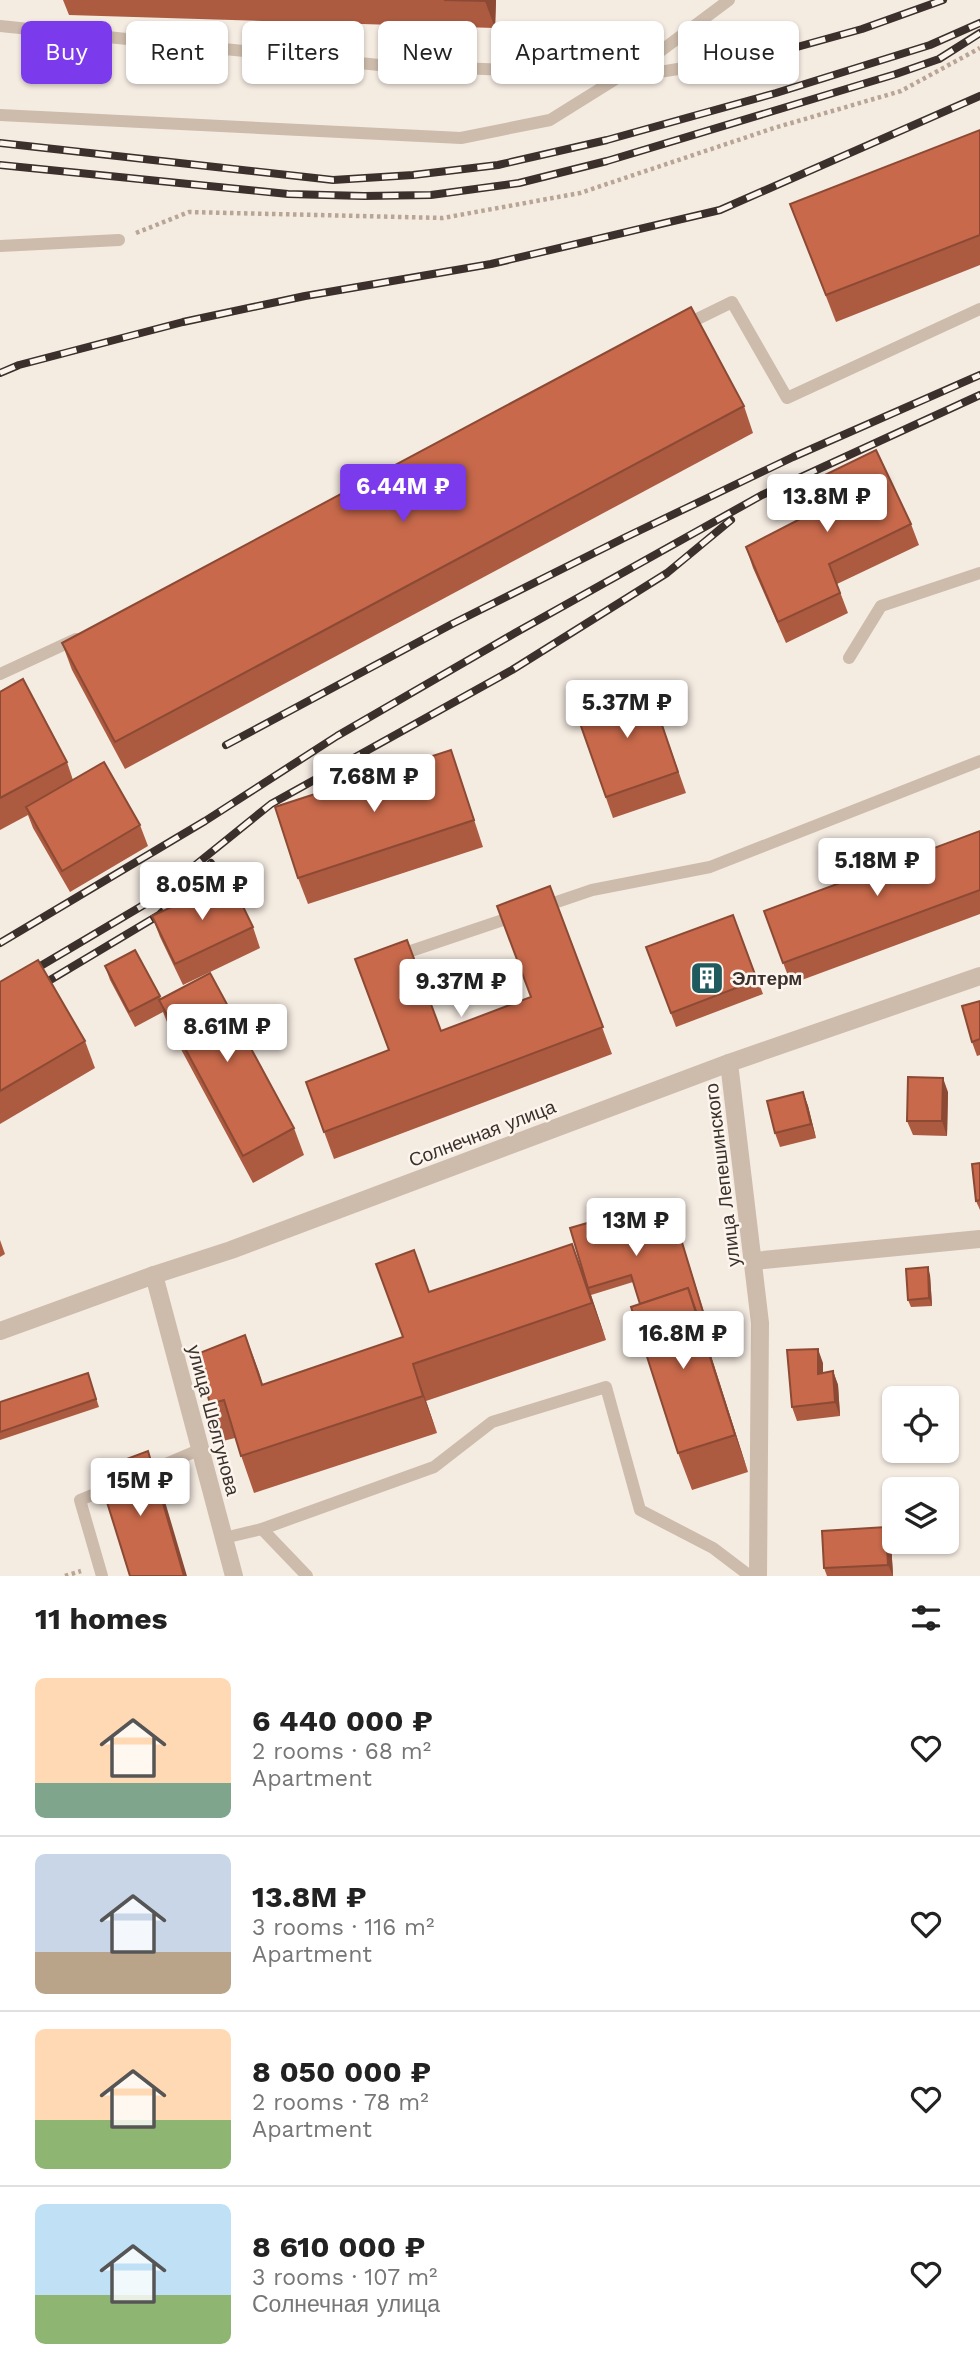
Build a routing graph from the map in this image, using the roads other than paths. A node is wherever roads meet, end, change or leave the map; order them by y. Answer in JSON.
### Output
{"nodes":[{"id":1,"x":729,"y":0,"type":"edge"},
{"id":2,"x":0,"y":26,"type":"edge"},
{"id":3,"x":664,"y":48,"type":"edge"},
{"id":4,"x":491,"y":69,"type":"edge"},
{"id":5,"x":608,"y":84,"type":"edge"},
{"id":6,"x":0,"y":115,"type":"edge"},
{"id":7,"x":119,"y":240,"type":"road end"},
{"id":8,"x":0,"y":246,"type":"edge"},
{"id":9,"x":980,"y":309,"type":"edge"},
{"id":10,"x":671,"y":332,"type":"edge"},
{"id":11,"x":980,"y":573,"type":"edge"},
{"id":12,"x":86,"y":635,"type":"edge"},
{"id":13,"x":849,"y":658,"type":"dead end"},
{"id":14,"x":0,"y":674,"type":"edge"},
{"id":15,"x":980,"y":761,"type":"edge"},
{"id":16,"x":402,"y":954,"type":"edge"},
{"id":17,"x":980,"y":976,"type":"edge"},
{"id":18,"x":729,"y":1063,"type":"junction"},
{"id":19,"x":980,"y":1240,"type":"edge"},
{"id":20,"x":753,"y":1261,"type":"junction"},
{"id":21,"x":154,"y":1275,"type":"junction"},
{"id":22,"x":0,"y":1331,"type":"edge"},
{"id":23,"x":201,"y":1449,"type":"junction"},
{"id":24,"x":262,"y":1529,"type":"junction"},
{"id":25,"x":224,"y":1538,"type":"junction"},
{"id":26,"x":102,"y":1576,"type":"edge"},
{"id":27,"x":234,"y":1576,"type":"edge"},
{"id":28,"x":307,"y":1576,"type":"edge"},
{"id":29,"x":750,"y":1576,"type":"edge"},
{"id":30,"x":758,"y":1576,"type":"edge"}],
"edges":[{"from":1,"to":3,"type":"lane"},
{"from":2,"to":4,"type":"lane"},
{"from":5,"to":6,"type":"lane"},
{"from":7,"to":8,"type":"lane"},
{"from":9,"to":10,"type":"lane"},
{"from":11,"to":13,"type":"lane"},
{"from":12,"to":14,"type":"lane"},
{"from":15,"to":16,"type":"lane"},
{"from":17,"to":18,"type":"street","name":"Солнечная улица"},
{"from":18,"to":20,"type":"street","name":"улица Лепешинского"},
{"from":18,"to":21,"type":"street","name":"Солнечная улица"},
{"from":19,"to":20,"type":"street"},
{"from":20,"to":30,"type":"street","name":"улица Лепешинского"},
{"from":21,"to":22,"type":"street","name":"Солнечная улица"},
{"from":21,"to":23,"type":"street","name":"улица Шелгунова"},
{"from":23,"to":25,"type":"street","name":"улица Шелгунова"},
{"from":23,"to":26,"type":"lane"},
{"from":24,"to":25,"type":"lane"},
{"from":24,"to":28,"type":"lane"},
{"from":24,"to":29,"type":"lane"},
{"from":25,"to":27,"type":"street","name":"улица Шелгунова"}]}
